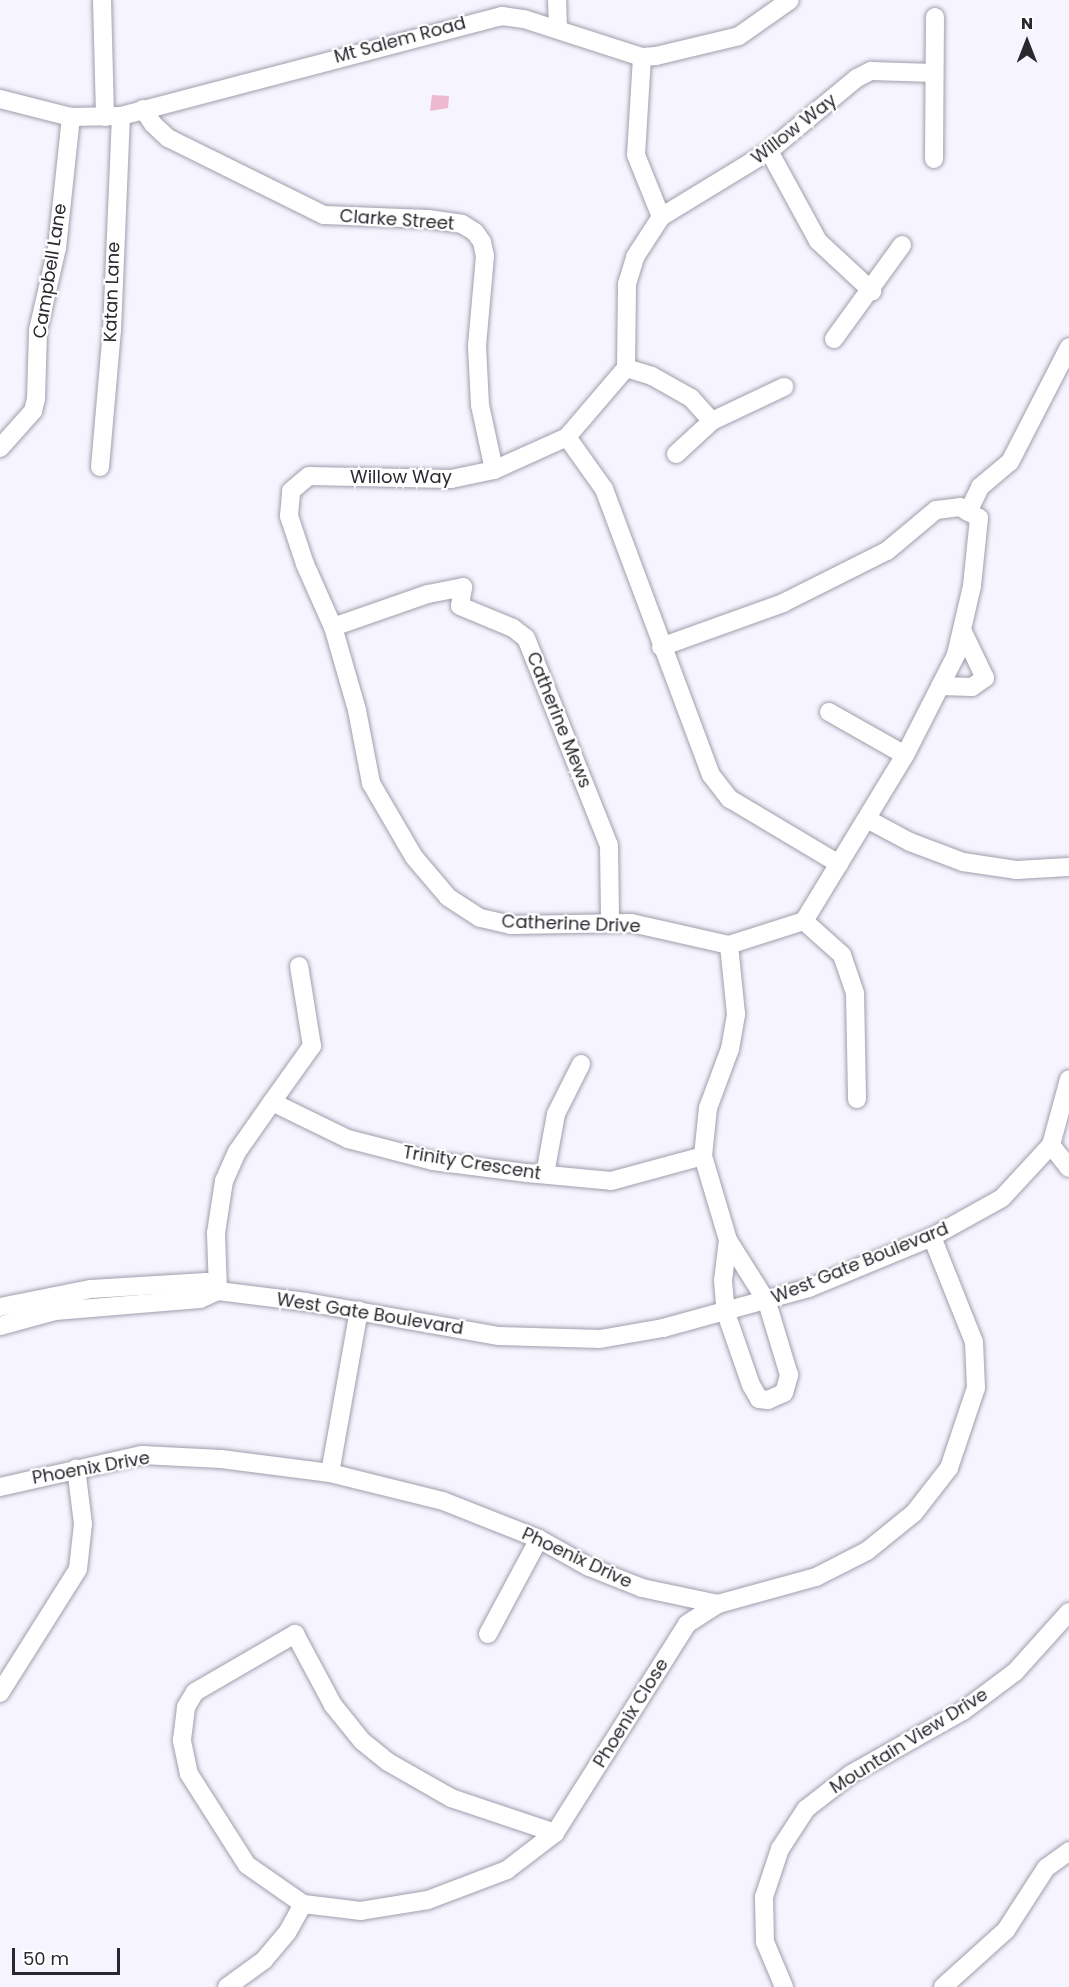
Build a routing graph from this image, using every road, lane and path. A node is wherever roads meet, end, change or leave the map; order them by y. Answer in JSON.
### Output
{"nodes":[{"id":1,"x":102,"y":0,"type":"edge"},
{"id":2,"x":557,"y":0,"type":"edge"},
{"id":3,"x":790,"y":0,"type":"edge"},
{"id":4,"x":935,"y":17,"type":"dead end"},
{"id":5,"x":558,"y":29,"type":"junction"},
{"id":6,"x":642,"y":57,"type":"junction"},
{"id":7,"x":934,"y":73,"type":"junction"},
{"id":8,"x":0,"y":99,"type":"edge"},
{"id":9,"x":143,"y":109,"type":"junction"},
{"id":10,"x":71,"y":117,"type":"junction"},
{"id":11,"x":113,"y":117,"type":"junction"},
{"id":12,"x":770,"y":151,"type":"junction"},
{"id":13,"x":934,"y":159,"type":"dead end"},
{"id":14,"x":661,"y":217,"type":"junction"},
{"id":15,"x":902,"y":245,"type":"dead end"},
{"id":16,"x":872,"y":291,"type":"junction"},
{"id":17,"x":834,"y":339,"type":"dead end"},
{"id":18,"x":1069,"y":347,"type":"edge"},
{"id":19,"x":626,"y":368,"type":"junction"},
{"id":20,"x":784,"y":387,"type":"dead end"},
{"id":21,"x":712,"y":421,"type":"junction"},
{"id":22,"x":567,"y":437,"type":"junction"},
{"id":23,"x":0,"y":448,"type":"edge"},
{"id":24,"x":676,"y":454,"type":"dead end"},
{"id":25,"x":100,"y":467,"type":"dead end"},
{"id":26,"x":494,"y":470,"type":"junction"},
{"id":27,"x":300,"y":479,"type":"joint"},
{"id":28,"x":968,"y":512,"type":"junction"},
{"id":29,"x":333,"y":627,"type":"junction"},
{"id":30,"x":962,"y":630,"type":"junction"},
{"id":31,"x":661,"y":647,"type":"junction"},
{"id":32,"x":940,"y":686,"type":"junction"},
{"id":33,"x":829,"y":712,"type":"dead end"},
{"id":34,"x":905,"y":755,"type":"junction"},
{"id":35,"x":867,"y":819,"type":"junction"},
{"id":36,"x":839,"y":864,"type":"junction"},
{"id":37,"x":1069,"y":865,"type":"edge"},
{"id":38,"x":610,"y":921,"type":"junction"},
{"id":39,"x":804,"y":921,"type":"junction"},
{"id":40,"x":729,"y":945,"type":"junction"},
{"id":41,"x":299,"y":966,"type":"dead end"},
{"id":42,"x":581,"y":1064,"type":"dead end"},
{"id":43,"x":1069,"y":1079,"type":"edge"},
{"id":44,"x":857,"y":1099,"type":"dead end"},
{"id":45,"x":272,"y":1102,"type":"junction"},
{"id":46,"x":1051,"y":1145,"type":"junction"},
{"id":47,"x":703,"y":1156,"type":"junction"},
{"id":48,"x":1069,"y":1168,"type":"edge"},
{"id":49,"x":545,"y":1174,"type":"junction"},
{"id":50,"x":932,"y":1237,"type":"junction"},
{"id":51,"x":729,"y":1240,"type":"junction"},
{"id":52,"x":219,"y":1291,"type":"junction"},
{"id":53,"x":767,"y":1302,"type":"junction"},
{"id":54,"x":0,"y":1307,"type":"edge"},
{"id":55,"x":359,"y":1311,"type":"junction"},
{"id":56,"x":726,"y":1313,"type":"junction"},
{"id":57,"x":0,"y":1326,"type":"edge"},
{"id":58,"x":76,"y":1468,"type":"junction"},
{"id":59,"x":330,"y":1473,"type":"junction"},
{"id":60,"x":0,"y":1487,"type":"edge"},
{"id":61,"x":539,"y":1539,"type":"junction"},
{"id":62,"x":718,"y":1604,"type":"junction"},
{"id":63,"x":1069,"y":1612,"type":"edge"},
{"id":64,"x":488,"y":1634,"type":"dead end"},
{"id":65,"x":0,"y":1694,"type":"edge"},
{"id":66,"x":555,"y":1833,"type":"junction"},
{"id":67,"x":1069,"y":1851,"type":"edge"},
{"id":68,"x":303,"y":1904,"type":"junction"},
{"id":69,"x":227,"y":1987,"type":"edge"},
{"id":70,"x":784,"y":1987,"type":"edge"},
{"id":71,"x":943,"y":1987,"type":"edge"}],
"edges":[{"from":1,"to":11,"type":"street","name":"Katan Lane"},
{"from":2,"to":5,"type":"street"},
{"from":3,"to":6,"type":"street","name":"Mt Salem Road"},
{"from":4,"to":7,"type":"street"},
{"from":5,"to":6,"type":"street","name":"Mt Salem Road"},
{"from":5,"to":9,"type":"street","name":"Mt Salem Road"},
{"from":6,"to":14,"type":"street"},
{"from":7,"to":12,"type":"street","name":"Willow Way"},
{"from":7,"to":13,"type":"street"},
{"from":8,"to":10,"type":"street","name":"Mt Salem Road"},
{"from":9,"to":11,"type":"street","name":"Mt Salem Road"},
{"from":9,"to":26,"type":"street","name":"Clarke Street"},
{"from":10,"to":11,"type":"street","name":"Mt Salem Road"},
{"from":10,"to":23,"type":"street","name":"Campbell Lane"},
{"from":11,"to":25,"type":"street","name":"Katan Lane"},
{"from":12,"to":14,"type":"street","name":"Willow Way"},
{"from":12,"to":16,"type":"street"},
{"from":14,"to":19,"type":"street","name":"Willow Way"},
{"from":15,"to":16,"type":"street"},
{"from":16,"to":17,"type":"street"},
{"from":18,"to":28,"type":"street"},
{"from":19,"to":21,"type":"street"},
{"from":19,"to":22,"type":"street","name":"Willow Way"},
{"from":20,"to":21,"type":"street"},
{"from":21,"to":24,"type":"street"},
{"from":22,"to":26,"type":"street","name":"Willow Way"},
{"from":22,"to":31,"type":"street"},
{"from":26,"to":27,"type":"street","name":"Willow Way"},
{"from":27,"to":29,"type":"street","name":"Catherine Drive"},
{"from":28,"to":30,"type":"street"},
{"from":28,"to":31,"type":"street"},
{"from":29,"to":38,"type":"street","name":"Catherine Drive"},
{"from":29,"to":38,"type":"street","name":"Catherine Mews"},
{"from":30,"to":32,"type":"street"},
{"from":30,"to":32,"type":"street"},
{"from":31,"to":36,"type":"street"},
{"from":32,"to":34,"type":"street"},
{"from":33,"to":34,"type":"street"},
{"from":34,"to":35,"type":"street"},
{"from":35,"to":36,"type":"street"},
{"from":35,"to":37,"type":"street"},
{"from":36,"to":39,"type":"street"},
{"from":38,"to":40,"type":"street","name":"Catherine Drive"},
{"from":39,"to":40,"type":"street","name":"Catherine Drive"},
{"from":39,"to":44,"type":"street"},
{"from":40,"to":47,"type":"street"},
{"from":41,"to":45,"type":"street"},
{"from":42,"to":49,"type":"street"},
{"from":43,"to":46,"type":"street","name":"West Gate Boulevard"},
{"from":45,"to":49,"type":"street","name":"Trinity Crescent"},
{"from":45,"to":52,"type":"street"},
{"from":46,"to":48,"type":"street"},
{"from":46,"to":50,"type":"street","name":"West Gate Boulevard"},
{"from":47,"to":49,"type":"street","name":"Trinity Crescent"},
{"from":47,"to":51,"type":"street"},
{"from":50,"to":53,"type":"street","name":"West Gate Boulevard"},
{"from":50,"to":62,"type":"street","name":"Phoenix Drive"},
{"from":51,"to":53,"type":"street"},
{"from":51,"to":56,"type":"street"},
{"from":52,"to":54,"type":"street","name":"West Gate Boulevard"},
{"from":52,"to":55,"type":"street","name":"West Gate Boulevard"},
{"from":52,"to":57,"type":"street","name":"West Gate Boulevard"},
{"from":53,"to":56,"type":"street","name":"West Gate Boulevard"},
{"from":53,"to":56,"type":"street"},
{"from":55,"to":56,"type":"street","name":"West Gate Boulevard"},
{"from":55,"to":59,"type":"street"},
{"from":58,"to":59,"type":"street","name":"Phoenix Drive"},
{"from":58,"to":60,"type":"street","name":"Phoenix Drive"},
{"from":58,"to":65,"type":"street"},
{"from":59,"to":61,"type":"street","name":"Phoenix Drive"},
{"from":61,"to":62,"type":"street","name":"Phoenix Drive"},
{"from":61,"to":64,"type":"street"},
{"from":62,"to":66,"type":"street","name":"Phoenix Close"},
{"from":63,"to":70,"type":"street","name":"Mountain View Drive"},
{"from":66,"to":68,"type":"street","name":"Phoenix Close"},
{"from":66,"to":68,"type":"street","name":"Phoenix Close"},
{"from":67,"to":71,"type":"street"},
{"from":68,"to":69,"type":"street"}]}
